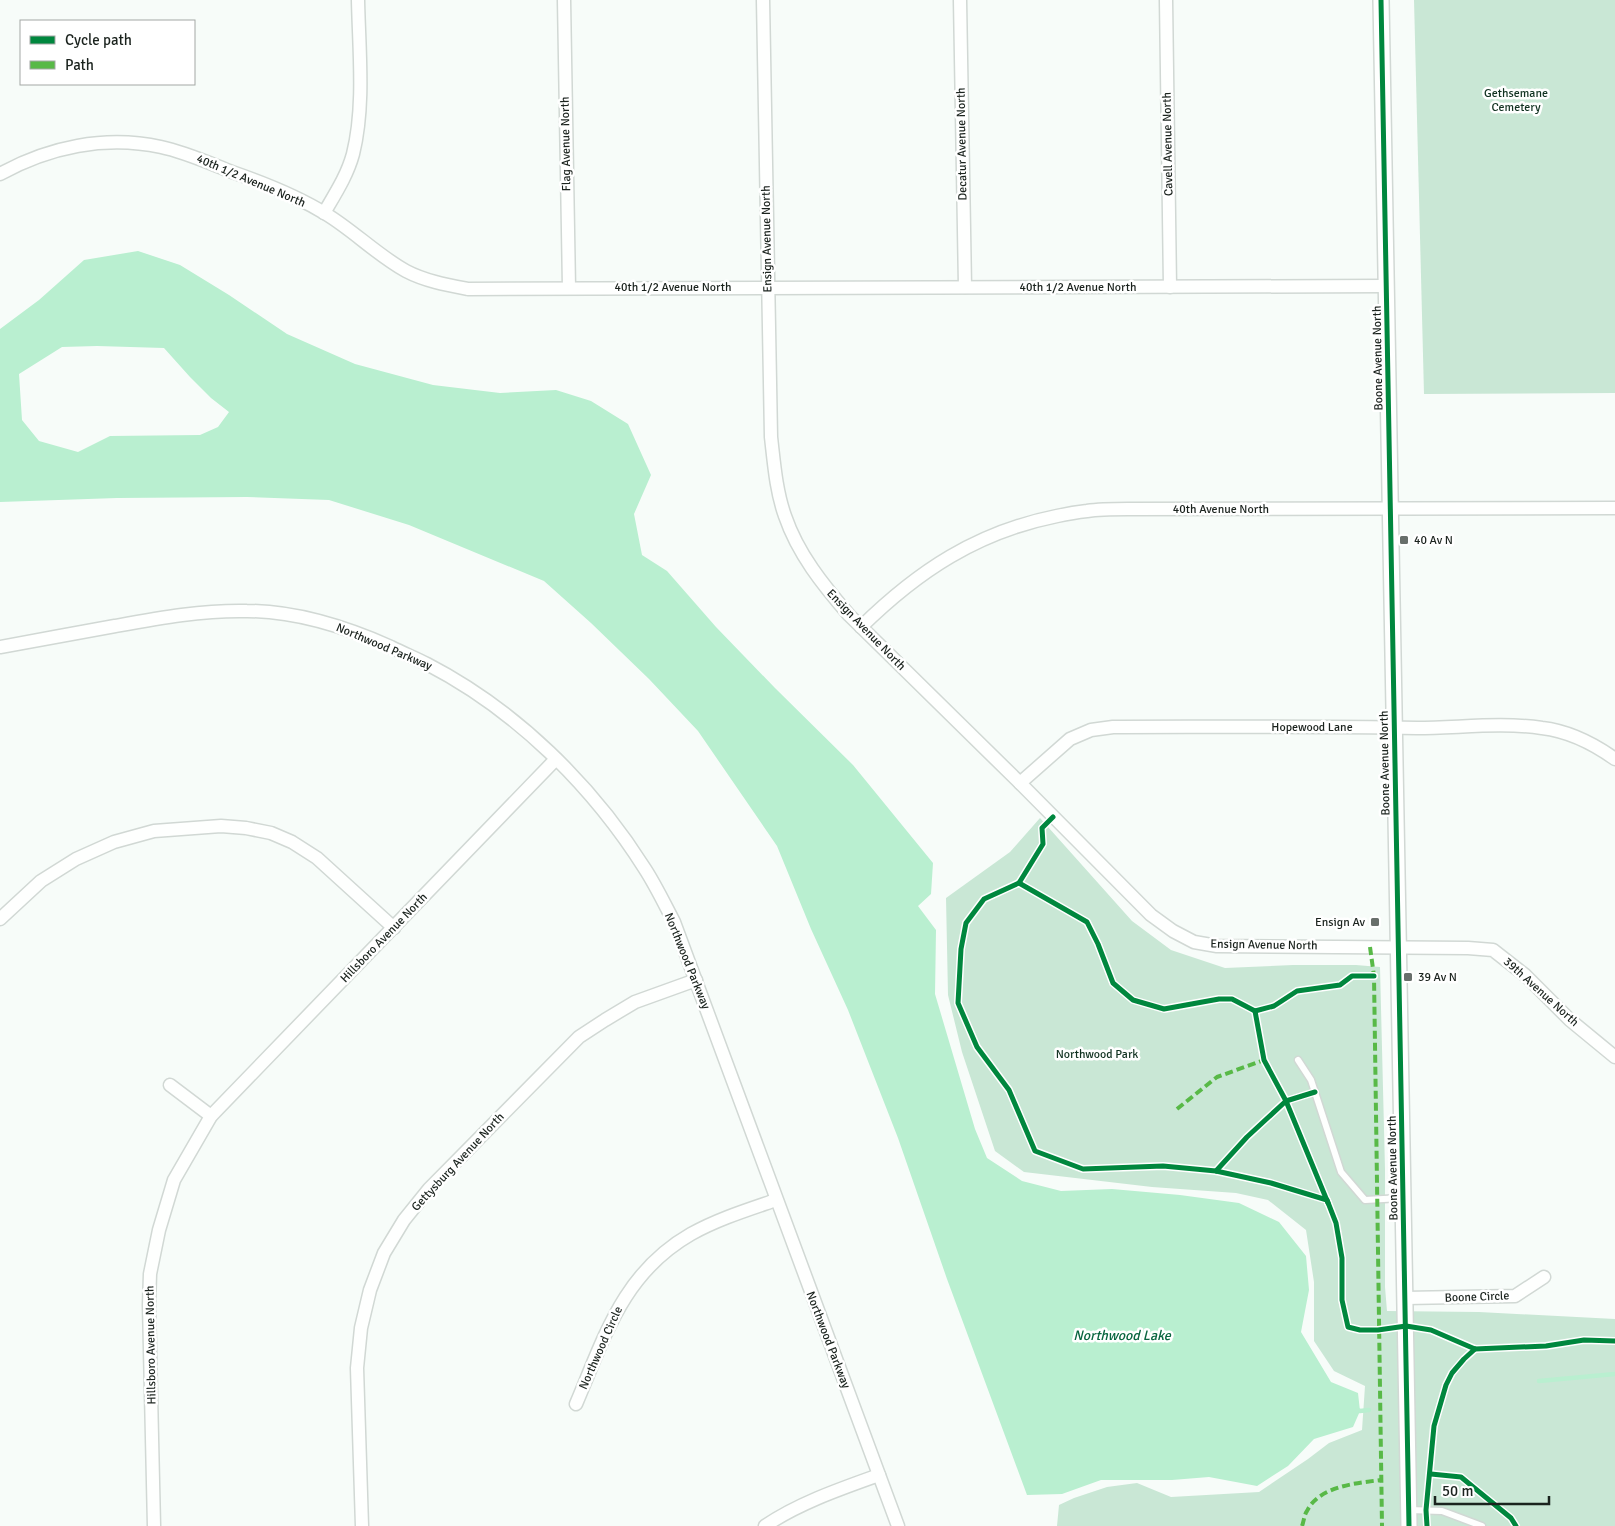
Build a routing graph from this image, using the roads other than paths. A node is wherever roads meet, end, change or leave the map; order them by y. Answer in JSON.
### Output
{"nodes":[{"id":1,"x":358,"y":0,"type":"edge"},
{"id":2,"x":564,"y":0,"type":"edge"},
{"id":3,"x":762,"y":0,"type":"edge"},
{"id":4,"x":960,"y":0,"type":"edge"},
{"id":5,"x":1166,"y":0,"type":"edge"},
{"id":6,"x":1381,"y":0,"type":"edge"},
{"id":7,"x":0,"y":174,"type":"edge"},
{"id":8,"x":324,"y":213,"type":"junction"},
{"id":9,"x":1386,"y":286,"type":"junction"},
{"id":10,"x":768,"y":287,"type":"junction"},
{"id":11,"x":965,"y":287,"type":"junction"},
{"id":12,"x":1170,"y":287,"type":"junction"},
{"id":13,"x":569,"y":288,"type":"junction"},
{"id":14,"x":1390,"y":508,"type":"junction"},
{"id":15,"x":1615,"y":508,"type":"edge"},
{"id":16,"x":861,"y":627,"type":"junction"},
{"id":17,"x":0,"y":647,"type":"edge"},
{"id":18,"x":1394,"y":727,"type":"junction"},
{"id":19,"x":556,"y":759,"type":"junction"},
{"id":20,"x":1615,"y":759,"type":"edge"},
{"id":21,"x":1020,"y":783,"type":"junction"},
{"id":22,"x":1,"y":915,"type":"edge"},
{"id":23,"x":394,"y":928,"type":"junction"},
{"id":24,"x":1398,"y":947,"type":"junction"},
{"id":25,"x":696,"y":980,"type":"junction"},
{"id":26,"x":1615,"y":1056,"type":"edge"},
{"id":27,"x":1298,"y":1060,"type":"dead end"},
{"id":28,"x":170,"y":1085,"type":"dead end"},
{"id":29,"x":211,"y":1116,"type":"junction"},
{"id":30,"x":1404,"y":1198,"type":"junction"},
{"id":31,"x":776,"y":1200,"type":"junction"},
{"id":32,"x":1544,"y":1277,"type":"dead end"},
{"id":33,"x":1405,"y":1298,"type":"junction"},
{"id":34,"x":576,"y":1404,"type":"dead end"},
{"id":35,"x":879,"y":1475,"type":"junction"},
{"id":36,"x":1409,"y":1510,"type":"junction"},
{"id":37,"x":1466,"y":1523,"type":"edge"},
{"id":38,"x":154,"y":1526,"type":"edge"},
{"id":39,"x":362,"y":1526,"type":"edge"},
{"id":40,"x":765,"y":1526,"type":"edge"},
{"id":41,"x":898,"y":1526,"type":"edge"},
{"id":42,"x":1409,"y":1526,"type":"edge"},
{"id":43,"x":1482,"y":1526,"type":"edge"}],
"edges":[{"from":1,"to":8,"type":"street"},
{"from":2,"to":13,"type":"street","name":"Flag Avenue North"},
{"from":3,"to":10,"type":"street","name":"Ensign Avenue North"},
{"from":4,"to":11,"type":"street","name":"Decatur Avenue North"},
{"from":5,"to":12,"type":"street","name":"Cavell Avenue North"},
{"from":6,"to":9,"type":"street","name":"Boone Avenue North"},
{"from":7,"to":8,"type":"street","name":"40th 1/2 Avenue North"},
{"from":8,"to":13,"type":"street","name":"40th 1/2 Avenue North"},
{"from":9,"to":12,"type":"street","name":"40th 1/2 Avenue North"},
{"from":9,"to":14,"type":"street","name":"Boone Avenue North"},
{"from":10,"to":11,"type":"street","name":"40th 1/2 Avenue North"},
{"from":10,"to":13,"type":"street","name":"40th 1/2 Avenue North"},
{"from":10,"to":16,"type":"street","name":"Ensign Avenue North"},
{"from":11,"to":12,"type":"street","name":"40th 1/2 Avenue North"},
{"from":14,"to":15,"type":"street","name":"40th Avenue North"},
{"from":14,"to":16,"type":"street","name":"40th Avenue North"},
{"from":14,"to":18,"type":"street","name":"Boone Avenue North"},
{"from":16,"to":21,"type":"street","name":"Ensign Avenue North"},
{"from":17,"to":19,"type":"street","name":"Northwood Parkway"},
{"from":18,"to":20,"type":"street","name":"Hopewood Lane"},
{"from":18,"to":21,"type":"street","name":"Hopewood Lane"},
{"from":18,"to":24,"type":"street","name":"Boone Avenue North"},
{"from":19,"to":23,"type":"street","name":"Hillsboro Avenue North"},
{"from":19,"to":25,"type":"street","name":"Northwood Parkway"},
{"from":21,"to":24,"type":"street","name":"Ensign Avenue North"},
{"from":22,"to":23,"type":"street"},
{"from":23,"to":29,"type":"street","name":"Hillsboro Avenue North"},
{"from":24,"to":26,"type":"street","name":"39th Avenue North"},
{"from":24,"to":30,"type":"street","name":"Boone Avenue North"},
{"from":25,"to":31,"type":"street","name":"Northwood Parkway"},
{"from":25,"to":39,"type":"street","name":"Gettysburg Avenue North"},
{"from":27,"to":30,"type":"lane"},
{"from":28,"to":29,"type":"street"},
{"from":29,"to":38,"type":"street","name":"Hillsboro Avenue North"},
{"from":30,"to":33,"type":"street","name":"Boone Avenue North"},
{"from":31,"to":34,"type":"street","name":"Northwood Circle"},
{"from":31,"to":35,"type":"street","name":"Northwood Parkway"},
{"from":32,"to":33,"type":"street","name":"Boone Circle"},
{"from":33,"to":36,"type":"street","name":"Boone Avenue North"},
{"from":35,"to":40,"type":"street"},
{"from":35,"to":41,"type":"street","name":"Northwood Parkway"},
{"from":36,"to":37,"type":"lane"},
{"from":36,"to":42,"type":"street","name":"Boone Avenue North"},
{"from":37,"to":43,"type":"lane"}]}
